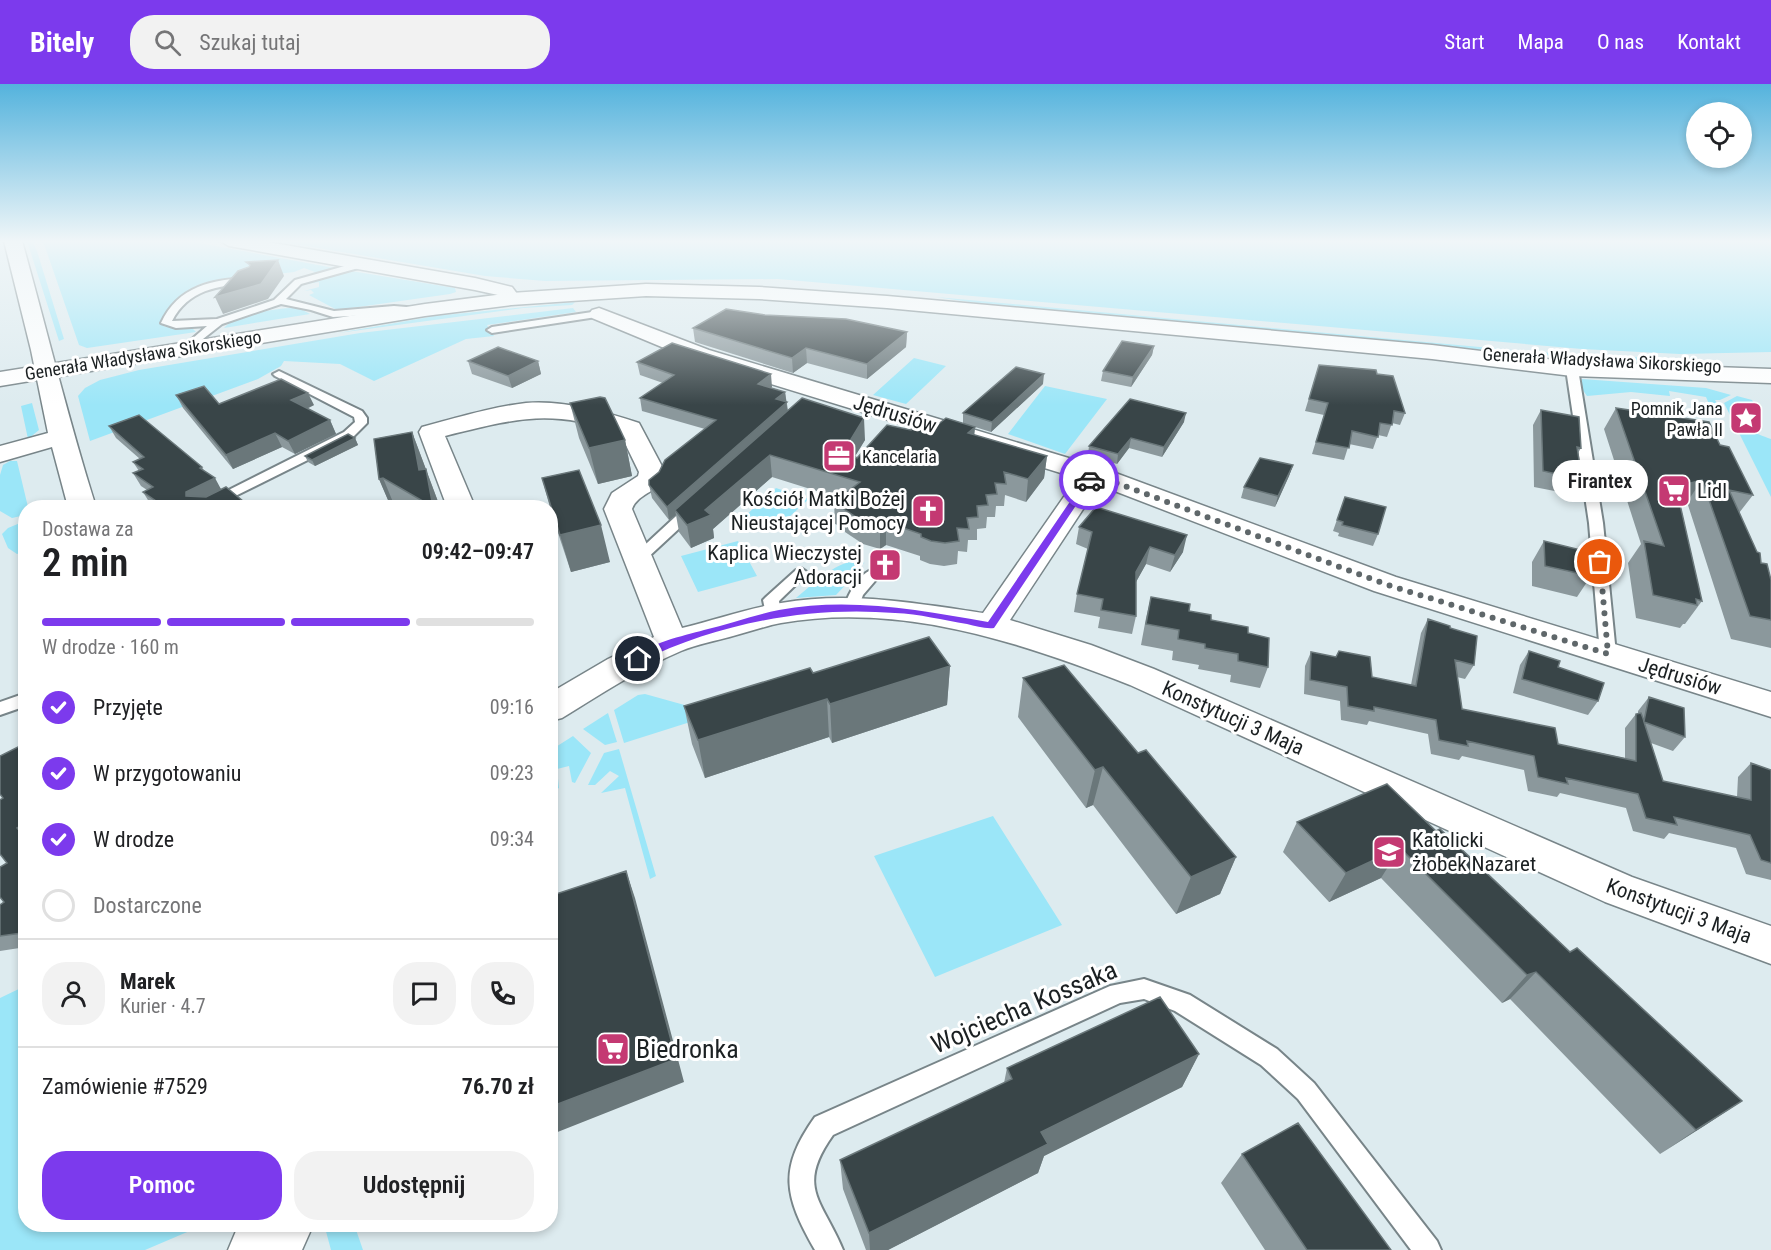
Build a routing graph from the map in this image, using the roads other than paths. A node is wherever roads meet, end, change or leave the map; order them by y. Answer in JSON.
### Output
{"nodes":[{"id":1,"x":27,"y":295,"type":"edge"},
{"id":2,"x":188,"y":295,"type":"edge"},
{"id":3,"x":285,"y":295,"type":"edge"},
{"id":4,"x":509,"y":295,"type":"edge"},
{"id":5,"x":565,"y":295,"type":"edge"},
{"id":6,"x":802,"y":295,"type":"edge"},
{"id":7,"x":511,"y":299,"type":"junction"},
{"id":8,"x":280,"y":301,"type":"junction"},
{"id":9,"x":425,"y":310,"type":"junction"},
{"id":10,"x":599,"y":314,"type":"joint"},
{"id":11,"x":218,"y":322,"type":"junction"},
{"id":12,"x":492,"y":330,"type":"dead end"},
{"id":13,"x":189,"y":347,"type":"junction"},
{"id":14,"x":1432,"y":352,"type":"junction"},
{"id":15,"x":1771,"y":366,"type":"edge"},
{"id":16,"x":1572,"y":369,"type":"junction"},
{"id":17,"x":46,"y":371,"type":"junction"},
{"id":18,"x":1629,"y":373,"type":"junction"},
{"id":19,"x":279,"y":374,"type":"dead end"},
{"id":20,"x":1771,"y":376,"type":"edge"},
{"id":21,"x":0,"y":379,"type":"edge"},
{"id":22,"x":1771,"y":395,"type":"edge"},
{"id":23,"x":61,"y":437,"type":"junction"},
{"id":24,"x":0,"y":454,"type":"edge"},
{"id":25,"x":1093,"y":474,"type":"junction"},
{"id":26,"x":706,"y":496,"type":"edge"},
{"id":27,"x":80,"y":500,"type":"edge"},
{"id":28,"x":216,"y":500,"type":"edge"},
{"id":29,"x":458,"y":500,"type":"edge"},
{"id":30,"x":639,"y":558,"type":"junction"},
{"id":31,"x":801,"y":573,"type":"dead end"},
{"id":32,"x":874,"y":574,"type":"dead end"},
{"id":33,"x":852,"y":607,"type":"junction"},
{"id":34,"x":773,"y":615,"type":"junction"},
{"id":35,"x":991,"y":625,"type":"junction"},
{"id":36,"x":672,"y":642,"type":"junction"},
{"id":37,"x":1608,"y":654,"type":"junction"},
{"id":38,"x":18,"y":702,"type":"edge"},
{"id":39,"x":558,"y":704,"type":"edge"},
{"id":40,"x":1771,"y":705,"type":"edge"},
{"id":41,"x":0,"y":709,"type":"edge"},
{"id":42,"x":1771,"y":945,"type":"edge"},
{"id":43,"x":830,"y":1250,"type":"edge"},
{"id":44,"x":1428,"y":1250,"type":"edge"}],
"edges":[{"from":1,"to":17,"type":"street"},
{"from":2,"to":11,"type":"lane"},
{"from":3,"to":8,"type":"lane"},
{"from":4,"to":7,"type":"street"},
{"from":5,"to":7,"type":"street","name":"Generała Władysława Sikorskiego"},
{"from":6,"to":14,"type":"street","name":"Generała Władysława Sikorskiego"},
{"from":7,"to":9,"type":"street","name":"Generała Władysława Sikorskiego"},
{"from":8,"to":9,"type":"lane"},
{"from":8,"to":11,"type":"lane"},
{"from":9,"to":13,"type":"street","name":"Generała Władysława Sikorskiego"},
{"from":10,"to":12,"type":"lane"},
{"from":10,"to":25,"type":"street","name":"Jędrusiów"},
{"from":11,"to":13,"type":"lane"},
{"from":13,"to":17,"type":"street","name":"Generała Władysława Sikorskiego"},
{"from":14,"to":15,"type":"street","name":"Generała Władysława Sikorskiego"},
{"from":14,"to":16,"type":"street","name":"Generała Władysława Sikorskiego"},
{"from":16,"to":18,"type":"street","name":"Generała Władysława Sikorskiego"},
{"from":16,"to":37,"type":"lane"},
{"from":17,"to":21,"type":"street","name":"Generała Władysława Sikorskiego"},
{"from":17,"to":23,"type":"street"},
{"from":18,"to":20,"type":"street","name":"Generała Władysława Sikorskiego"},
{"from":18,"to":22,"type":"street"},
{"from":19,"to":28,"type":"lane"},
{"from":23,"to":24,"type":"street"},
{"from":23,"to":27,"type":"street"},
{"from":25,"to":35,"type":"street"},
{"from":25,"to":37,"type":"street","name":"Jędrusiów"},
{"from":26,"to":30,"type":"lane"},
{"from":29,"to":30,"type":"street"},
{"from":30,"to":36,"type":"street"},
{"from":31,"to":34,"type":"lane"},
{"from":32,"to":33,"type":"lane"},
{"from":33,"to":34,"type":"street","name":"Konstytucji 3 Maja"},
{"from":33,"to":35,"type":"street","name":"Konstytucji 3 Maja"},
{"from":34,"to":36,"type":"street","name":"Konstytucji 3 Maja"},
{"from":35,"to":42,"type":"street","name":"Konstytucji 3 Maja"},
{"from":36,"to":39,"type":"street","name":"Konstytucji 3 Maja"},
{"from":37,"to":40,"type":"street","name":"Jędrusiów"},
{"from":38,"to":41,"type":"lane"},
{"from":43,"to":44,"type":"lane","name":"Wojciecha Kossaka"}]}
